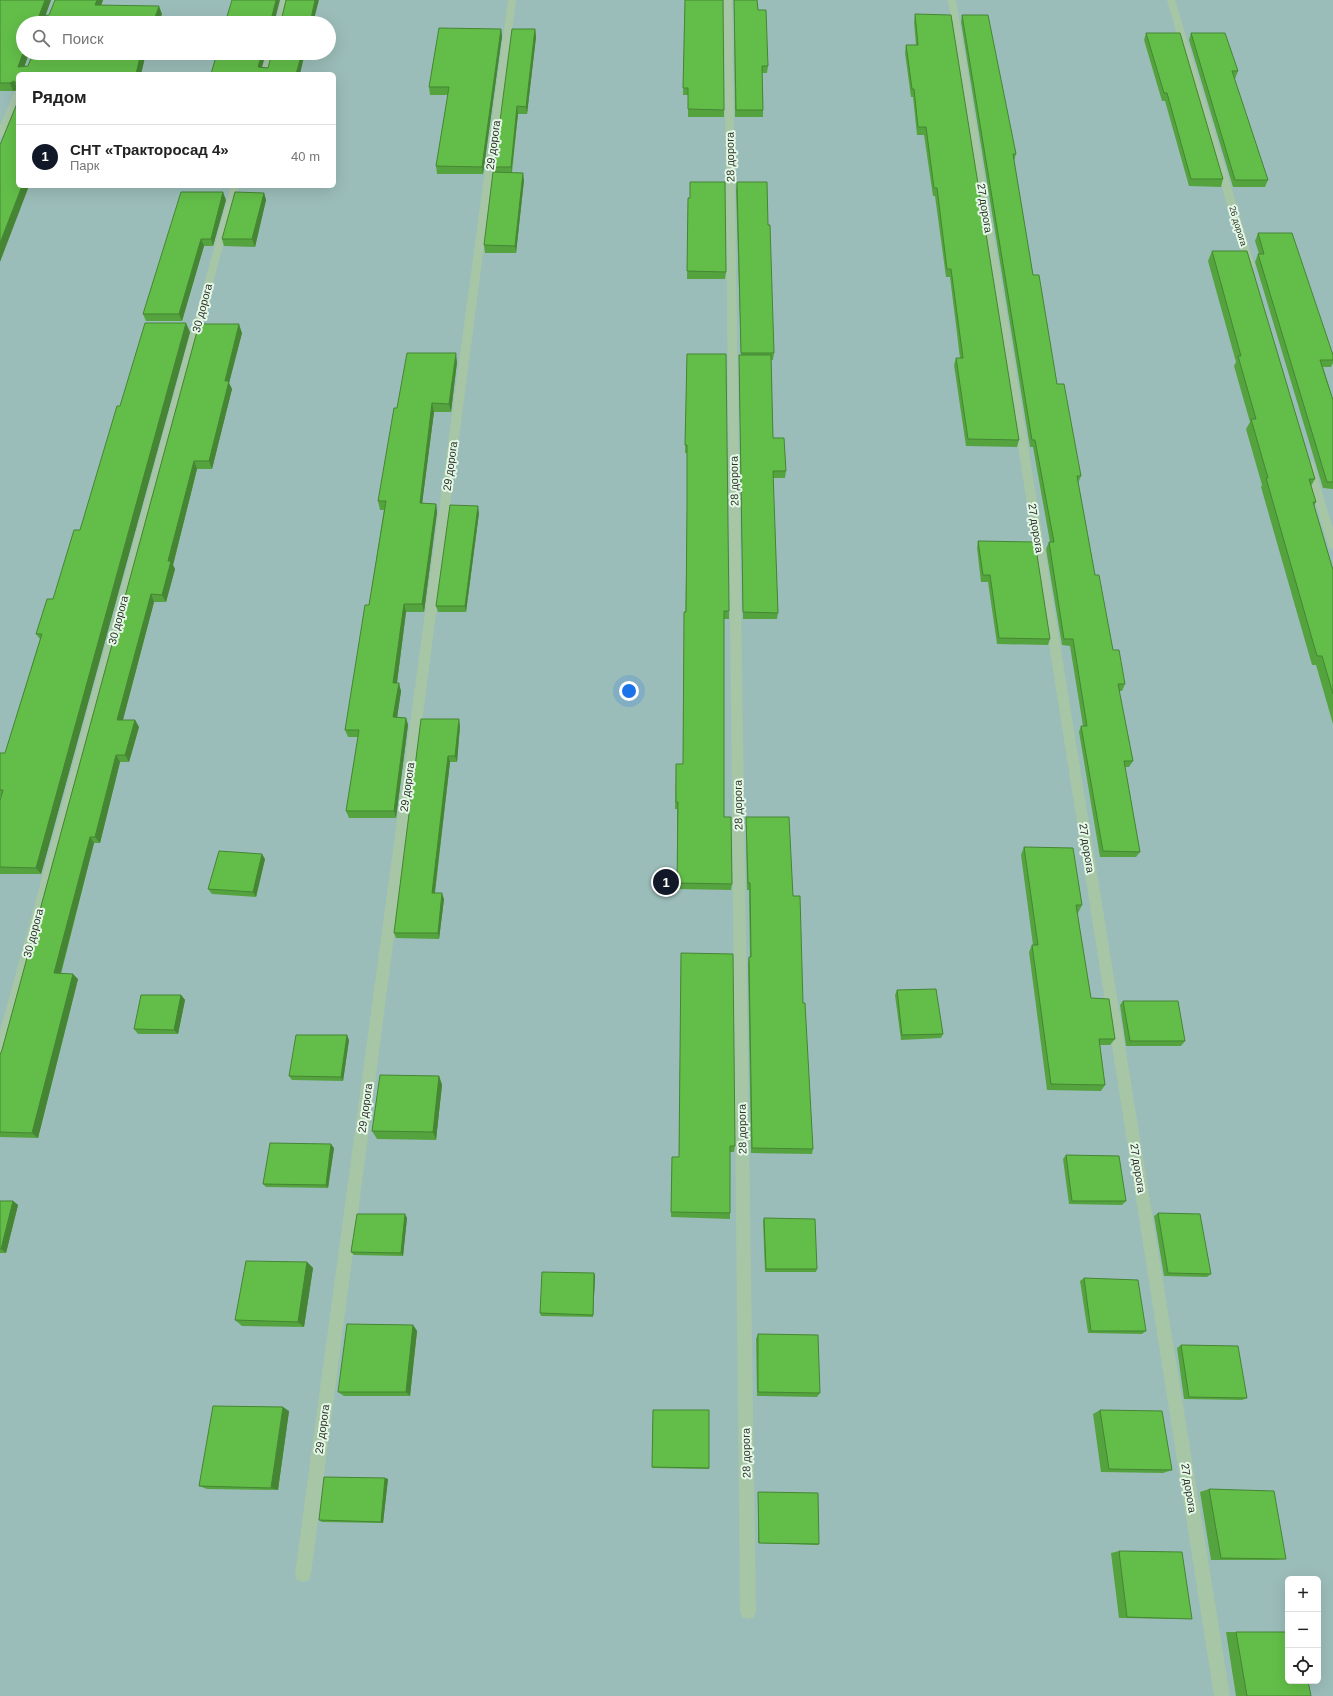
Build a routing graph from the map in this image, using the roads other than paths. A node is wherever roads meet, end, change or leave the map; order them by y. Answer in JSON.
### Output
{"nodes":[{"id":1,"x":285,"y":0,"type":"edge"},
{"id":2,"x":512,"y":0,"type":"edge"},
{"id":3,"x":728,"y":0,"type":"edge"},
{"id":4,"x":952,"y":0,"type":"edge"},
{"id":5,"x":1171,"y":0,"type":"edge"},
{"id":6,"x":281,"y":16,"type":"edge"},
{"id":7,"x":269,"y":60,"type":"edge"},
{"id":8,"x":266,"y":72,"type":"edge"},
{"id":9,"x":16,"y":98,"type":"edge"},
{"id":10,"x":0,"y":135,"type":"edge"},
{"id":11,"x":234,"y":188,"type":"edge"},
{"id":12,"x":1252,"y":272,"type":"edge"},
{"id":13,"x":1306,"y":454,"type":"edge"},
{"id":14,"x":1333,"y":545,"type":"edge"},
{"id":15,"x":0,"y":1055,"type":"edge"},
{"id":16,"x":303,"y":1574,"type":"dead end"},
{"id":17,"x":748,"y":1611,"type":"dead end"},
{"id":18,"x":1222,"y":1696,"type":"edge"}],
"edges":[{"from":1,"to":6,"type":"lane"},
{"from":2,"to":16,"type":"lane","name":"29 дорога"},
{"from":3,"to":17,"type":"lane","name":"28 дорога"},
{"from":4,"to":18,"type":"lane","name":"27 дорога"},
{"from":5,"to":12,"type":"lane","name":"26 дорога"},
{"from":7,"to":8,"type":"lane"},
{"from":9,"to":10,"type":"lane"},
{"from":11,"to":15,"type":"lane","name":"30 дорога"},
{"from":13,"to":14,"type":"lane"}]}
